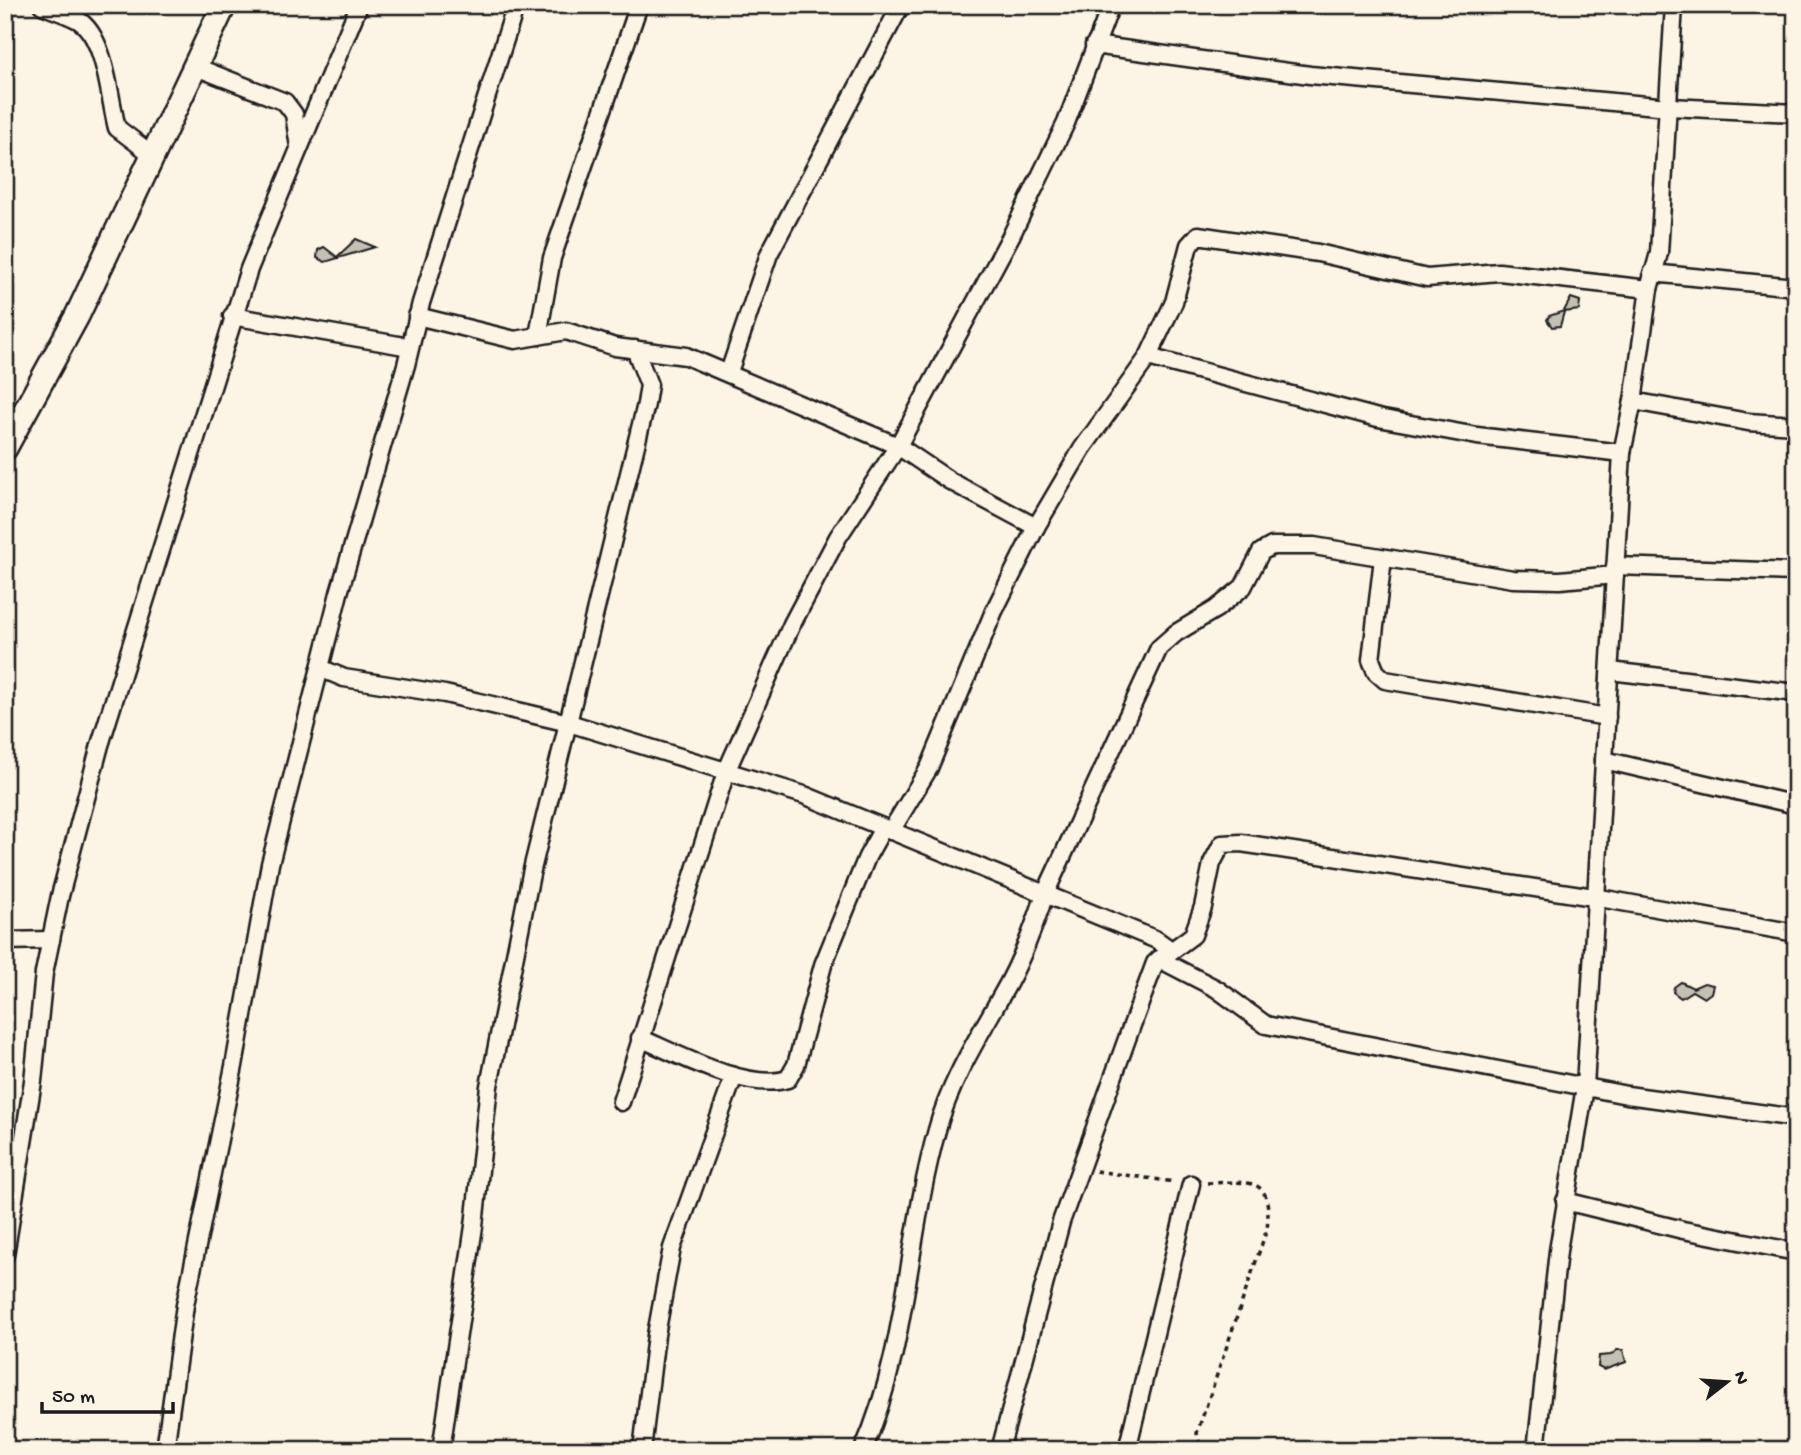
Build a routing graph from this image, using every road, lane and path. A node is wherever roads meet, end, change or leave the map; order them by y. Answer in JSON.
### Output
{"nodes":[{"id":1,"x":42,"y":5,"type":"edge"},
{"id":2,"x":224,"y":5,"type":"edge"},
{"id":3,"x":359,"y":5,"type":"edge"},
{"id":4,"x":516,"y":5,"type":"edge"},
{"id":5,"x":639,"y":5,"type":"edge"},
{"id":6,"x":901,"y":5,"type":"edge"},
{"id":7,"x":1111,"y":5,"type":"edge"},
{"id":8,"x":1674,"y":5,"type":"edge"},
{"id":9,"x":1094,"y":45,"type":"junction"},
{"id":10,"x":195,"y":67,"type":"junction"},
{"id":11,"x":1669,"y":107,"type":"junction"},
{"id":12,"x":1796,"y":113,"type":"edge"},
{"id":13,"x":299,"y":148,"type":"junction"},
{"id":14,"x":154,"y":156,"type":"junction"},
{"id":15,"x":1651,"y":281,"type":"junction"},
{"id":16,"x":1796,"y":287,"type":"edge"},
{"id":17,"x":232,"y":316,"type":"junction"},
{"id":18,"x":417,"y":316,"type":"junction"},
{"id":19,"x":538,"y":337,"type":"junction"},
{"id":20,"x":410,"y":347,"type":"junction"},
{"id":21,"x":635,"y":349,"type":"junction"},
{"id":22,"x":1148,"y":358,"type":"junction"},
{"id":23,"x":729,"y":372,"type":"junction"},
{"id":24,"x":1633,"y":401,"type":"junction"},
{"id":25,"x":1796,"y":425,"type":"edge"},
{"id":26,"x":898,"y":446,"type":"junction"},
{"id":27,"x":5,"y":448,"type":"edge"},
{"id":28,"x":1622,"y":453,"type":"junction"},
{"id":29,"x":1036,"y":527,"type":"junction"},
{"id":30,"x":1383,"y":558,"type":"junction"},
{"id":31,"x":1615,"y":571,"type":"junction"},
{"id":32,"x":1796,"y":572,"type":"edge"},
{"id":33,"x":320,"y":667,"type":"junction"},
{"id":34,"x":1610,"y":671,"type":"junction"},
{"id":35,"x":1796,"y":693,"type":"edge"},
{"id":36,"x":1607,"y":717,"type":"junction"},
{"id":37,"x":569,"y":723,"type":"junction"},
{"id":38,"x":1604,"y":760,"type":"junction"},
{"id":39,"x":726,"y":772,"type":"junction"},
{"id":40,"x":1796,"y":805,"type":"edge"},
{"id":41,"x":887,"y":830,"type":"junction"},
{"id":42,"x":1045,"y":894,"type":"junction"},
{"id":43,"x":1594,"y":897,"type":"junction"},
{"id":44,"x":1796,"y":933,"type":"edge"},
{"id":45,"x":51,"y":940,"type":"junction"},
{"id":46,"x":5,"y":942,"type":"edge"},
{"id":47,"x":1165,"y":955,"type":"junction"},
{"id":48,"x":640,"y":1038,"type":"junction"},
{"id":49,"x":734,"y":1076,"type":"junction"},
{"id":50,"x":1585,"y":1087,"type":"junction"},
{"id":51,"x":621,"y":1102,"type":"dead end"},
{"id":52,"x":1796,"y":1118,"type":"edge"},
{"id":53,"x":1080,"y":1168,"type":"junction"},
{"id":54,"x":1191,"y":1184,"type":"junction"},
{"id":55,"x":1565,"y":1201,"type":"junction"},
{"id":56,"x":1796,"y":1252,"type":"edge"},
{"id":57,"x":5,"y":1255,"type":"edge"},
{"id":58,"x":165,"y":1450,"type":"edge"},
{"id":59,"x":441,"y":1450,"type":"edge"},
{"id":60,"x":642,"y":1450,"type":"edge"},
{"id":61,"x":863,"y":1450,"type":"edge"},
{"id":62,"x":1000,"y":1450,"type":"edge"},
{"id":63,"x":1127,"y":1450,"type":"edge"},
{"id":64,"x":1211,"y":1450,"type":"edge"},
{"id":65,"x":1536,"y":1450,"type":"edge"}],
"edges":[{"from":1,"to":14,"type":"street"},
{"from":2,"to":10,"type":"street"},
{"from":3,"to":13,"type":"street"},
{"from":4,"to":18,"type":"street"},
{"from":5,"to":19,"type":"street"},
{"from":6,"to":23,"type":"street"},
{"from":7,"to":9,"type":"street"},
{"from":8,"to":11,"type":"street"},
{"from":9,"to":11,"type":"street"},
{"from":9,"to":26,"type":"street"},
{"from":10,"to":13,"type":"street"},
{"from":10,"to":14,"type":"street"},
{"from":11,"to":12,"type":"street"},
{"from":11,"to":15,"type":"street"},
{"from":13,"to":17,"type":"street"},
{"from":14,"to":27,"type":"street"},
{"from":15,"to":16,"type":"street"},
{"from":15,"to":22,"type":"street"},
{"from":15,"to":24,"type":"street"},
{"from":17,"to":20,"type":"street"},
{"from":17,"to":45,"type":"street"},
{"from":18,"to":19,"type":"street"},
{"from":18,"to":20,"type":"street"},
{"from":19,"to":21,"type":"street"},
{"from":20,"to":33,"type":"street"},
{"from":21,"to":23,"type":"street"},
{"from":21,"to":37,"type":"street"},
{"from":22,"to":28,"type":"street"},
{"from":22,"to":29,"type":"street"},
{"from":23,"to":26,"type":"street"},
{"from":24,"to":25,"type":"street"},
{"from":24,"to":28,"type":"street"},
{"from":26,"to":29,"type":"street"},
{"from":26,"to":39,"type":"street"},
{"from":28,"to":31,"type":"street"},
{"from":29,"to":41,"type":"street"},
{"from":30,"to":31,"type":"street"},
{"from":30,"to":36,"type":"street"},
{"from":30,"to":42,"type":"street"},
{"from":31,"to":32,"type":"street"},
{"from":31,"to":34,"type":"street"},
{"from":33,"to":37,"type":"street"},
{"from":33,"to":58,"type":"street"},
{"from":34,"to":35,"type":"street"},
{"from":34,"to":36,"type":"street"},
{"from":36,"to":38,"type":"street"},
{"from":37,"to":39,"type":"street"},
{"from":37,"to":59,"type":"street"},
{"from":38,"to":40,"type":"street"},
{"from":38,"to":43,"type":"street"},
{"from":39,"to":41,"type":"street"},
{"from":39,"to":48,"type":"street"},
{"from":41,"to":42,"type":"street"},
{"from":41,"to":49,"type":"street"},
{"from":42,"to":47,"type":"street"},
{"from":42,"to":61,"type":"street"},
{"from":43,"to":44,"type":"street"},
{"from":43,"to":47,"type":"street"},
{"from":43,"to":50,"type":"street"},
{"from":45,"to":46,"type":"street"},
{"from":45,"to":57,"type":"street"},
{"from":47,"to":50,"type":"street"},
{"from":47,"to":53,"type":"street"},
{"from":48,"to":49,"type":"street"},
{"from":48,"to":51,"type":"street"},
{"from":49,"to":60,"type":"street"},
{"from":50,"to":52,"type":"street"},
{"from":50,"to":55,"type":"street"},
{"from":53,"to":54,"type":"path"},
{"from":53,"to":62,"type":"street"},
{"from":54,"to":63,"type":"street"},
{"from":54,"to":64,"type":"path"},
{"from":55,"to":56,"type":"street"},
{"from":55,"to":65,"type":"street"}]}
